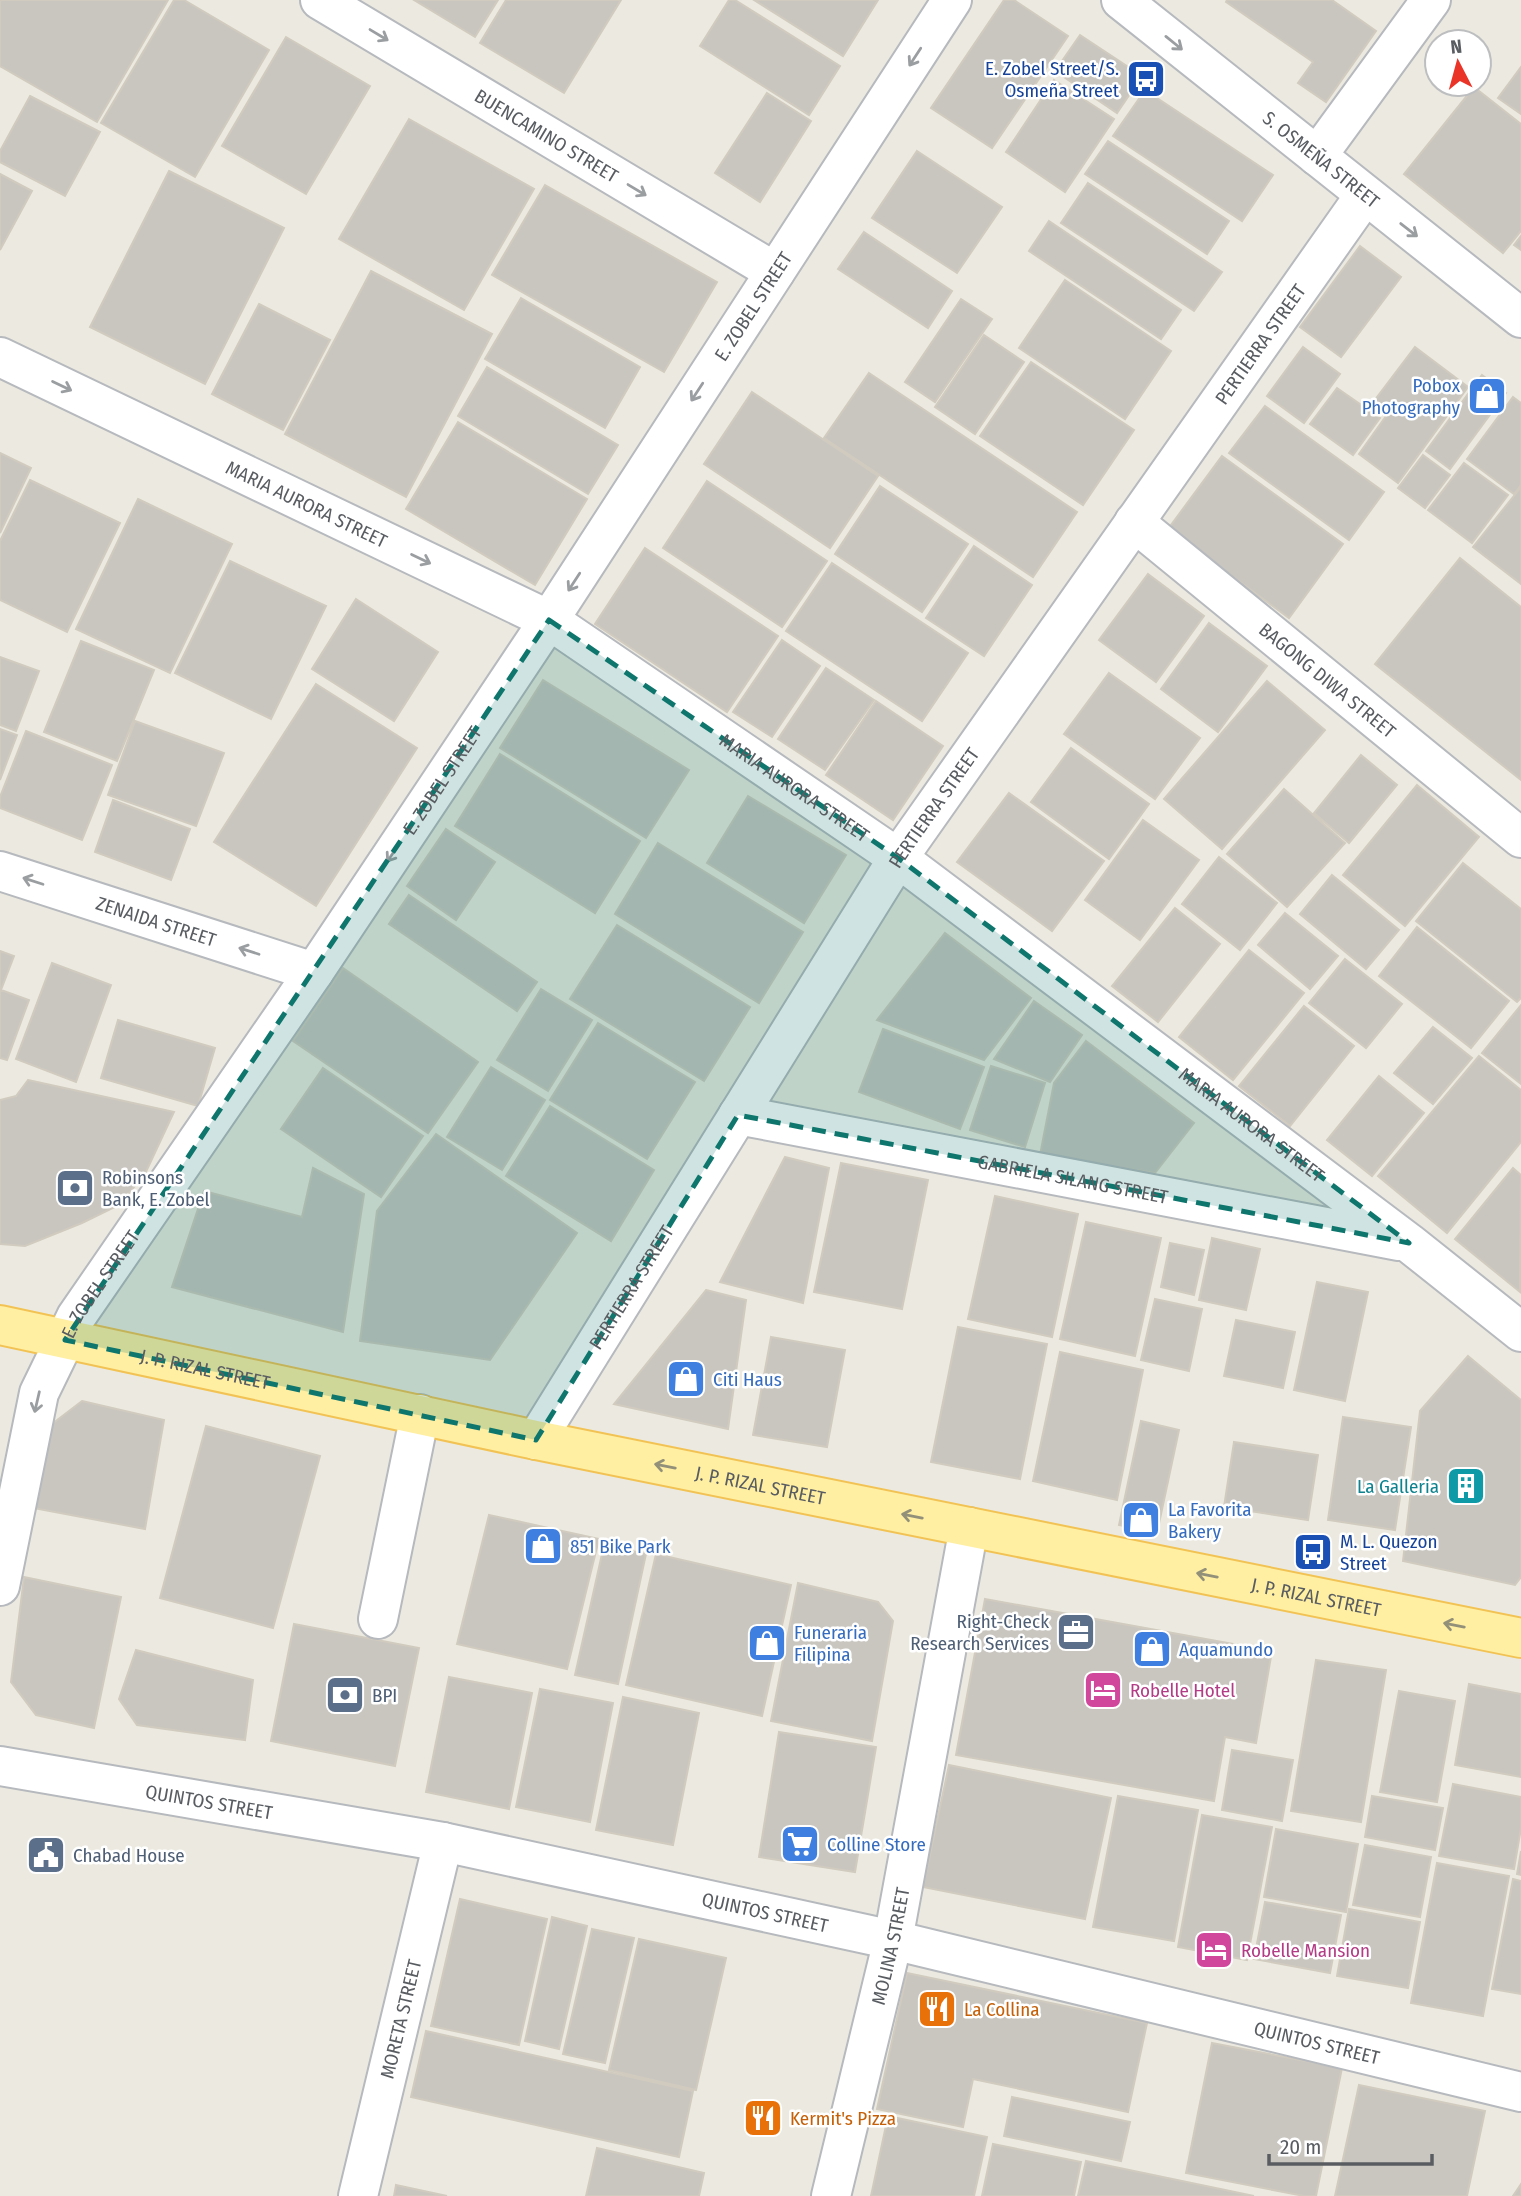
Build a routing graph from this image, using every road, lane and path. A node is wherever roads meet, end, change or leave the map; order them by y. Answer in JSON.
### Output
{"nodes":[{"id":1,"x":320,"y":0,"type":"edge"},
{"id":2,"x":952,"y":0,"type":"edge"},
{"id":3,"x":1121,"y":0,"type":"edge"},
{"id":4,"x":1431,"y":0,"type":"edge"},
{"id":5,"x":1317,"y":156,"type":"junction"},
{"id":6,"x":1365,"y":195,"type":"junction"},
{"id":7,"x":775,"y":272,"type":"junction"},
{"id":8,"x":1521,"y":318,"type":"edge"},
{"id":9,"x":0,"y":357,"type":"edge"},
{"id":10,"x":1133,"y":522,"type":"junction"},
{"id":11,"x":549,"y":620,"type":"junction"},
{"id":12,"x":1521,"y":838,"type":"edge"},
{"id":13,"x":898,"y":858,"type":"junction"},
{"id":14,"x":0,"y":871,"type":"edge"},
{"id":15,"x":314,"y":972,"type":"junction"},
{"id":16,"x":738,"y":1115,"type":"junction"},
{"id":17,"x":1409,"y":1243,"type":"junction"},
{"id":18,"x":0,"y":1325,"type":"edge"},
{"id":19,"x":1521,"y":1332,"type":"edge"},
{"id":20,"x":65,"y":1340,"type":"junction"},
{"id":21,"x":420,"y":1414,"type":"junction"},
{"id":22,"x":536,"y":1440,"type":"junction"},
{"id":23,"x":969,"y":1527,"type":"junction"},
{"id":24,"x":0,"y":1586,"type":"edge"},
{"id":25,"x":377,"y":1619,"type":"dead end"},
{"id":26,"x":1521,"y":1638,"type":"edge"},
{"id":27,"x":0,"y":1766,"type":"edge"},
{"id":28,"x":443,"y":1842,"type":"junction"},
{"id":29,"x":892,"y":1940,"type":"junction"},
{"id":30,"x":1521,"y":2092,"type":"edge"},
{"id":31,"x":358,"y":2196,"type":"edge"},
{"id":32,"x":831,"y":2196,"type":"edge"}],
"edges":[{"from":1,"to":7,"type":"street","name":"BUENCAMINO STREET","one_way":true},
{"from":2,"to":7,"type":"street","name":"E. ZOBEL STREET","one_way":true},
{"from":3,"to":5,"type":"street","name":"S. OSMEÑA STREET","one_way":true},
{"from":4,"to":5,"type":"street"},
{"from":5,"to":6,"type":"street","name":"S. OSMEÑA STREET"},
{"from":6,"to":8,"type":"street","name":"S. OSMEÑA STREET","one_way":true},
{"from":6,"to":10,"type":"street","name":"PERTIERRA STREET"},
{"from":7,"to":11,"type":"street","name":"E. ZOBEL STREET","one_way":true},
{"from":9,"to":11,"type":"street","name":"MARIA AURORA STREET","one_way":true},
{"from":10,"to":12,"type":"street","name":"BAGONG DIWA STREET"},
{"from":10,"to":13,"type":"street","name":"PERTIERRA STREET"},
{"from":11,"to":13,"type":"street","name":"MARIA AURORA STREET"},
{"from":11,"to":15,"type":"street","name":"E. ZOBEL STREET","one_way":true},
{"from":13,"to":16,"type":"street","name":"PERTIERRA STREET"},
{"from":13,"to":17,"type":"street","name":"MARIA AURORA STREET"},
{"from":15,"to":14,"type":"street","name":"ZENAIDA STREET","one_way":true},
{"from":15,"to":20,"type":"street","name":"E. ZOBEL STREET"},
{"from":16,"to":17,"type":"street","name":"GABRIELA SILANG STREET"},
{"from":16,"to":22,"type":"street","name":"PERTIERRA STREET"},
{"from":17,"to":19,"type":"street","name":"MARIA AURORA STREET"},
{"from":18,"to":20,"type":"main road","name":"J. P. RIZAL STREET"},
{"from":20,"to":21,"type":"main road","name":"J. P. RIZAL STREET"},
{"from":20,"to":24,"type":"street","name":"E. ZOBEL STREET","one_way":true},
{"from":21,"to":22,"type":"main road","name":"J. P. RIZAL STREET"},
{"from":21,"to":25,"type":"street"},
{"from":23,"to":22,"type":"main road","name":"J. P. RIZAL STREET","one_way":true},
{"from":26,"to":23,"type":"main road","name":"J. P. RIZAL STREET","one_way":true},
{"from":23,"to":29,"type":"street","name":"MOLINA STREET"},
{"from":27,"to":28,"type":"street","name":"QUINTOS STREET"},
{"from":28,"to":29,"type":"street","name":"QUINTOS STREET"},
{"from":28,"to":31,"type":"street","name":"MORETA STREET"},
{"from":29,"to":30,"type":"street","name":"QUINTOS STREET"},
{"from":29,"to":32,"type":"street","name":"MOLINA STREET"}]}
